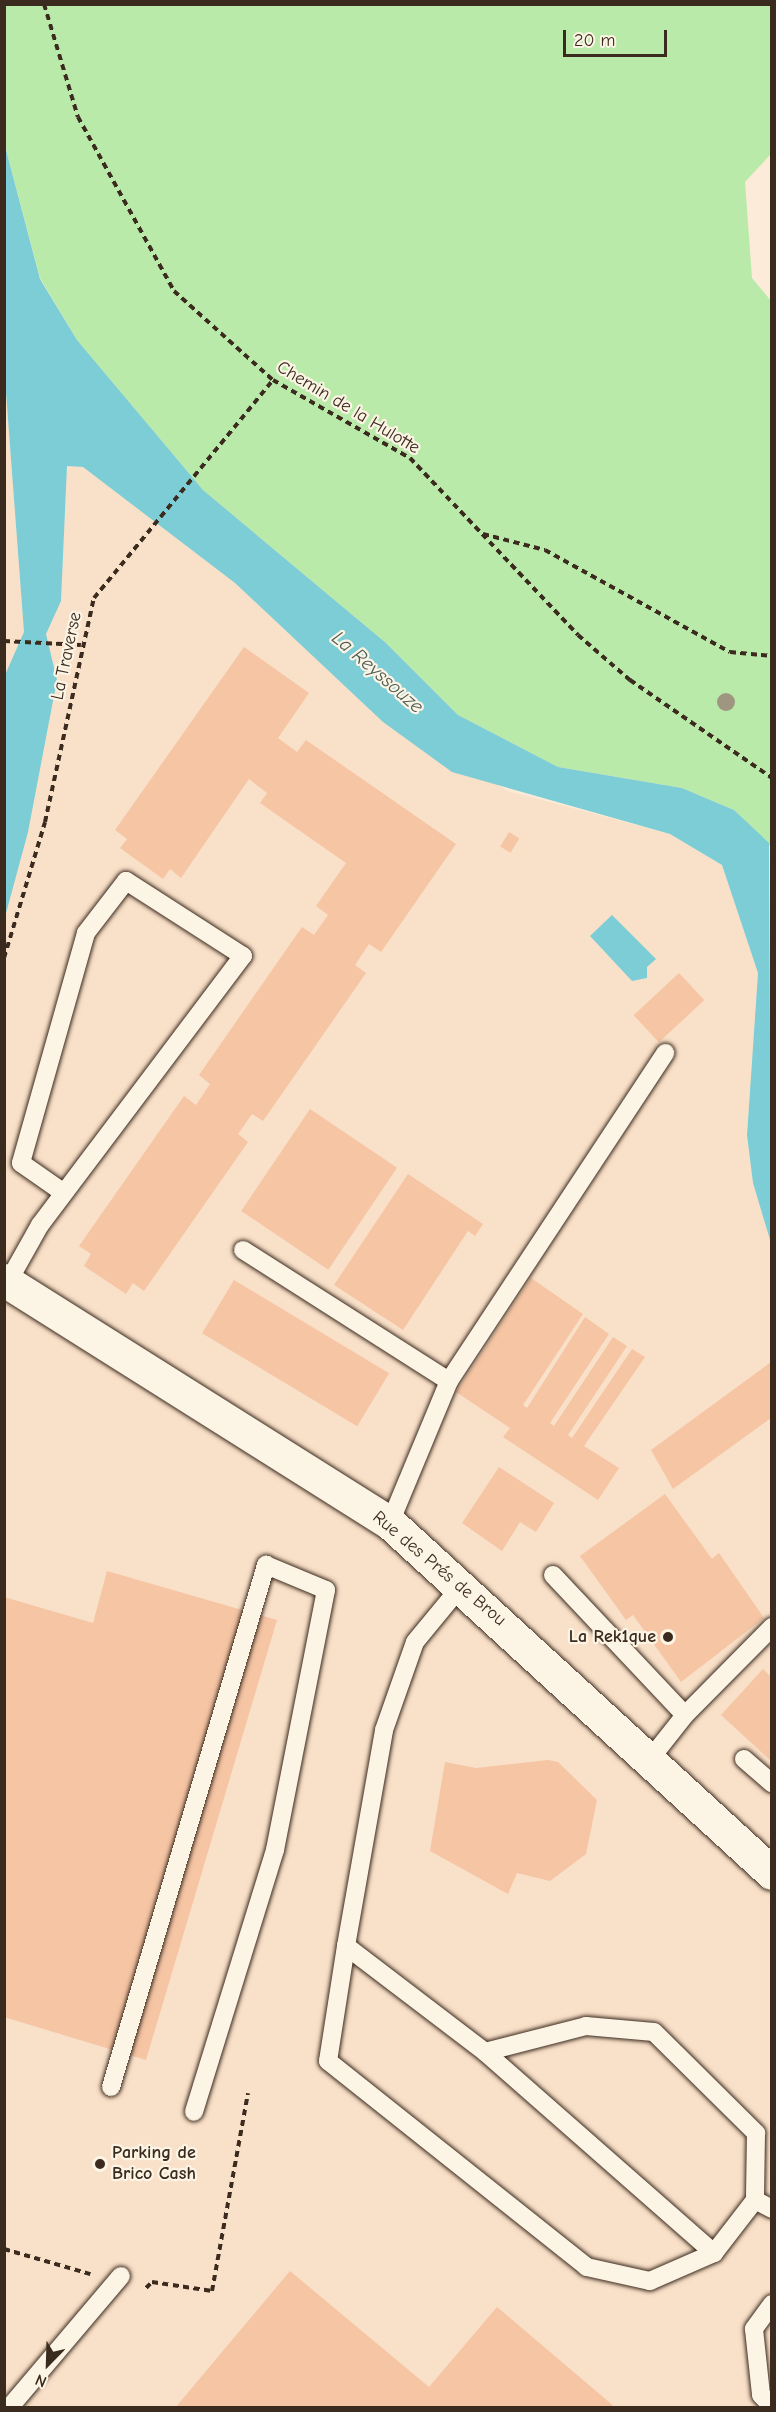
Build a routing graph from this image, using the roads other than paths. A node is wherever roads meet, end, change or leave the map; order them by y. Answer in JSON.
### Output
{"nodes":[{"id":1,"x":665,"y":1053,"type":"dead end"},
{"id":2,"x":64,"y":1193,"type":"junction"},
{"id":3,"x":243,"y":1250,"type":"dead end"},
{"id":4,"x":6,"y":1281,"type":"edge"},
{"id":5,"x":449,"y":1381,"type":"junction"},
{"id":6,"x":390,"y":1523,"type":"junction"},
{"id":7,"x":553,"y":1575,"type":"dead end"},
{"id":8,"x":462,"y":1585,"type":"junction"},
{"id":9,"x":771,"y":1627,"type":"edge"},
{"id":10,"x":685,"y":1715,"type":"junction"},
{"id":11,"x":744,"y":1759,"type":"dead end"},
{"id":12,"x":647,"y":1762,"type":"junction"},
{"id":13,"x":771,"y":1783,"type":"edge"},
{"id":14,"x":771,"y":1873,"type":"edge"},
{"id":15,"x":346,"y":1946,"type":"junction"},
{"id":16,"x":485,"y":2052,"type":"junction"},
{"id":17,"x":111,"y":2087,"type":"dead end"},
{"id":18,"x":194,"y":2112,"type":"dead end"},
{"id":19,"x":755,"y":2200,"type":"junction"},
{"id":20,"x":771,"y":2209,"type":"edge"},
{"id":21,"x":714,"y":2253,"type":"junction"},
{"id":22,"x":119,"y":2279,"type":"road end"},
{"id":23,"x":771,"y":2304,"type":"edge"},
{"id":24,"x":771,"y":2406,"type":"edge"},
{"id":25,"x":9,"y":2408,"type":"edge"}],
"edges":[{"from":1,"to":5,"type":"lane"},
{"from":2,"to":2,"type":"lane"},
{"from":2,"to":4,"type":"lane"},
{"from":3,"to":5,"type":"lane"},
{"from":4,"to":6,"type":"street","name":"Rue des Prés de Brou"},
{"from":5,"to":6,"type":"lane"},
{"from":6,"to":8,"type":"street","name":"Rue des Prés de Brou"},
{"from":7,"to":10,"type":"lane"},
{"from":8,"to":12,"type":"street","name":"Rue des Prés de Brou"},
{"from":8,"to":15,"type":"lane"},
{"from":9,"to":10,"type":"lane"},
{"from":10,"to":12,"type":"lane"},
{"from":11,"to":13,"type":"lane"},
{"from":12,"to":14,"type":"street","name":"Rue des Prés de Brou"},
{"from":15,"to":16,"type":"lane"},
{"from":15,"to":21,"type":"lane"},
{"from":16,"to":19,"type":"lane"},
{"from":16,"to":21,"type":"lane"},
{"from":17,"to":18,"type":"lane"},
{"from":19,"to":20,"type":"lane"},
{"from":19,"to":21,"type":"lane"},
{"from":22,"to":25,"type":"lane"},
{"from":23,"to":24,"type":"lane"}]}
